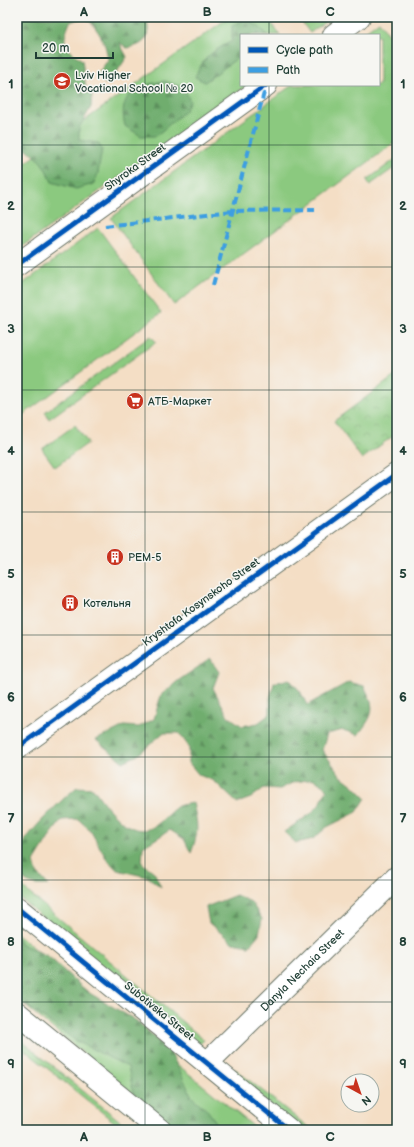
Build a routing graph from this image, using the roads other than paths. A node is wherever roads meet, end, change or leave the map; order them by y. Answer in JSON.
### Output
{"nodes":[{"id":1,"x":359,"y":17,"type":"edge"},
{"id":2,"x":335,"y":34,"type":"edge"},
{"id":3,"x":265,"y":86,"type":"edge"},
{"id":4,"x":17,"y":265,"type":"edge"},
{"id":5,"x":397,"y":474,"type":"edge"},
{"id":6,"x":17,"y":748,"type":"edge"},
{"id":7,"x":397,"y":877,"type":"edge"},
{"id":8,"x":17,"y":908,"type":"edge"},
{"id":9,"x":17,"y":1013,"type":"edge"},
{"id":10,"x":207,"y":1063,"type":"junction"},
{"id":11,"x":160,"y":1130,"type":"edge"},
{"id":12,"x":289,"y":1130,"type":"edge"}],
"edges":[{"from":1,"to":2,"type":"street"},
{"from":3,"to":4,"type":"street","name":"Shyroka Street"},
{"from":5,"to":6,"type":"street","name":"Kryshtofa Kosynskoho Street"},
{"from":7,"to":10,"type":"street","name":"Danyla Nechaia Street"},
{"from":8,"to":10,"type":"street","name":"Subotivska Street"},
{"from":9,"to":11,"type":"street"},
{"from":10,"to":12,"type":"street","name":"Subotivska Street"}]}
